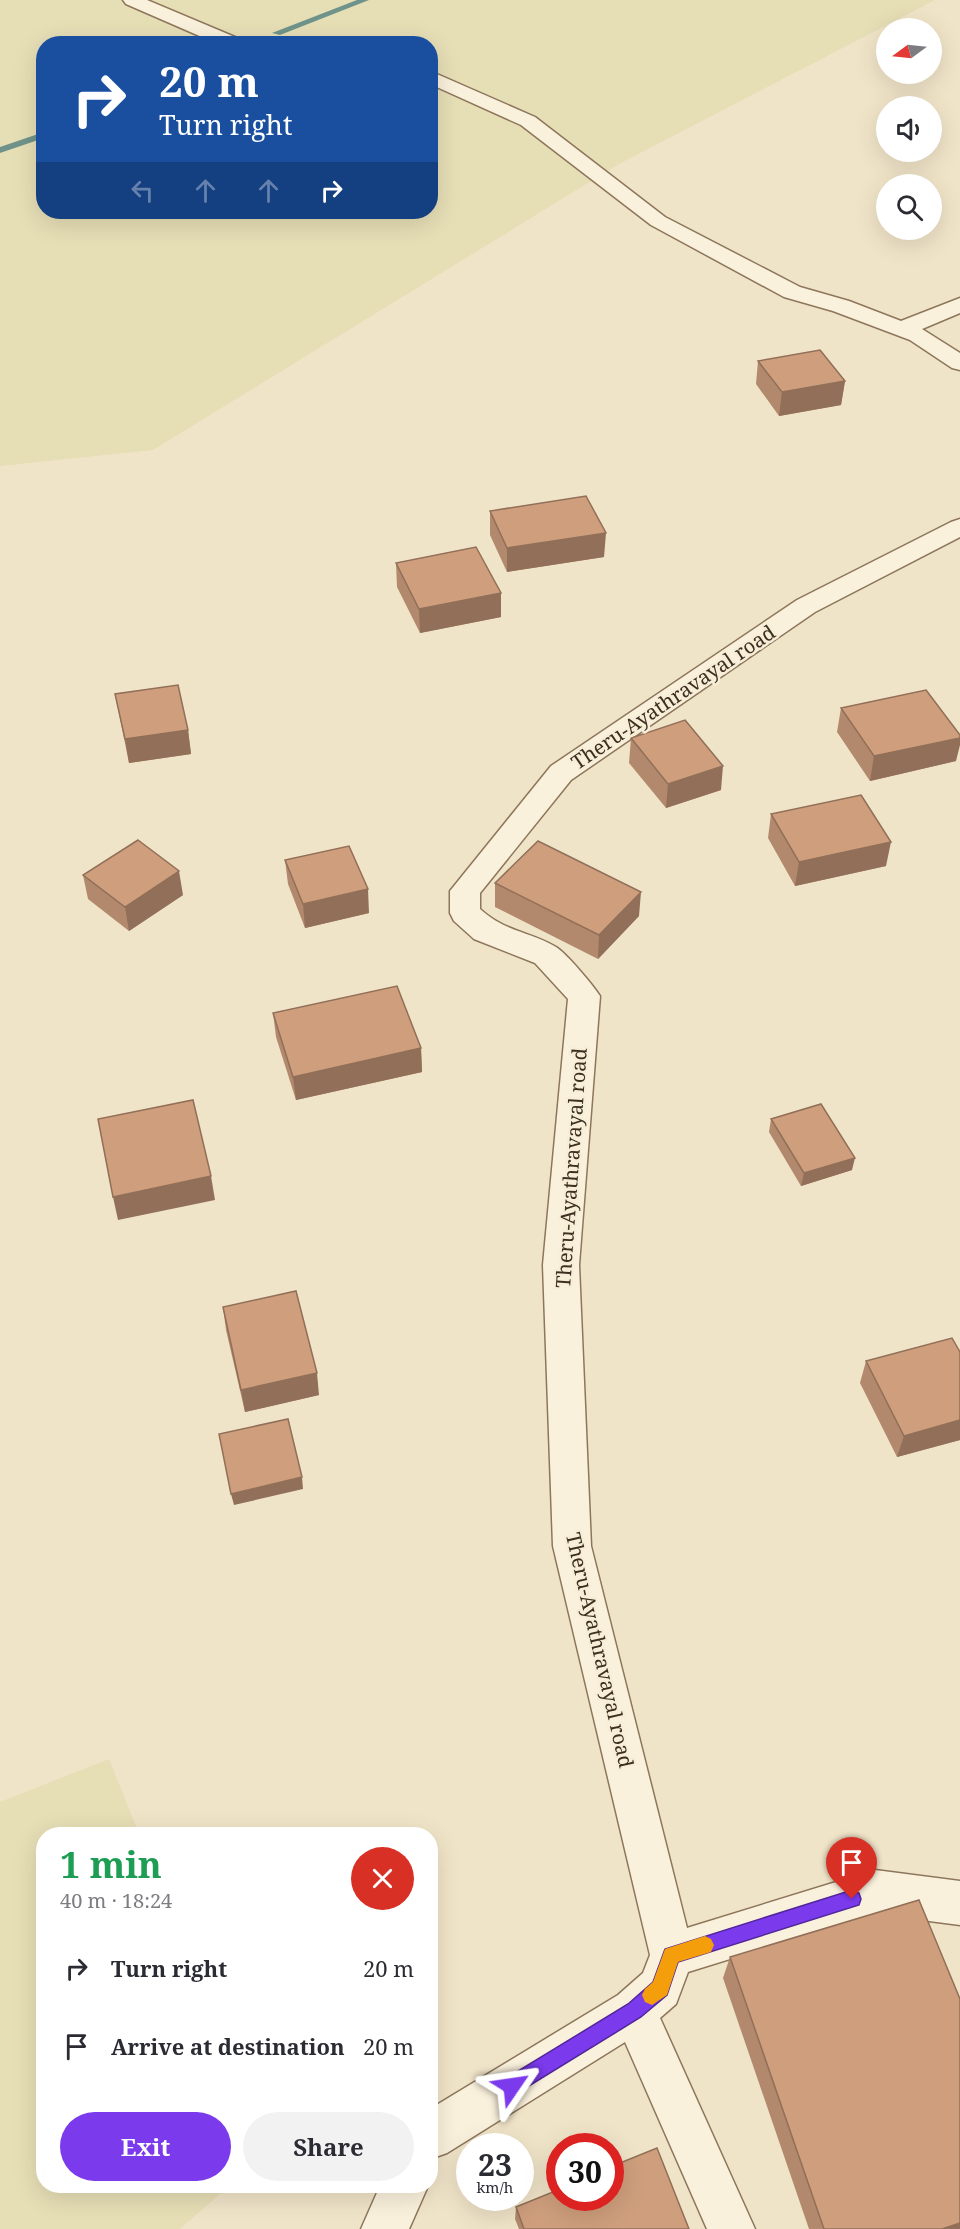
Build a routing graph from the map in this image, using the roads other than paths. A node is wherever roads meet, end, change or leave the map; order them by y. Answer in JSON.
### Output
{"nodes":[{"id":1,"x":132,"y":0,"type":"edge"},
{"id":2,"x":216,"y":36,"type":"edge"},
{"id":3,"x":438,"y":81,"type":"edge"},
{"id":4,"x":960,"y":305,"type":"edge"},
{"id":5,"x":901,"y":329,"type":"junction"},
{"id":6,"x":960,"y":363,"type":"edge"},
{"id":7,"x":960,"y":527,"type":"edge"},
{"id":8,"x":960,"y":1903,"type":"edge"},
{"id":9,"x":672,"y":1955,"type":"junction"},
{"id":10,"x":634,"y":2011,"type":"junction"},
{"id":11,"x":438,"y":2131,"type":"edge"},
{"id":12,"x":401,"y":2193,"type":"edge"},
{"id":13,"x":385,"y":2229,"type":"edge"},
{"id":14,"x":732,"y":2229,"type":"edge"}],
"edges":[{"from":1,"to":2,"type":"street"},
{"from":3,"to":5,"type":"street"},
{"from":4,"to":5,"type":"street"},
{"from":5,"to":6,"type":"street"},
{"from":7,"to":9,"type":"street","name":"Theru-Ayathravayal road"},
{"from":8,"to":9,"type":"street"},
{"from":9,"to":10,"type":"street"},
{"from":10,"to":11,"type":"street"},
{"from":10,"to":14,"type":"street"},
{"from":12,"to":13,"type":"street"}]}
